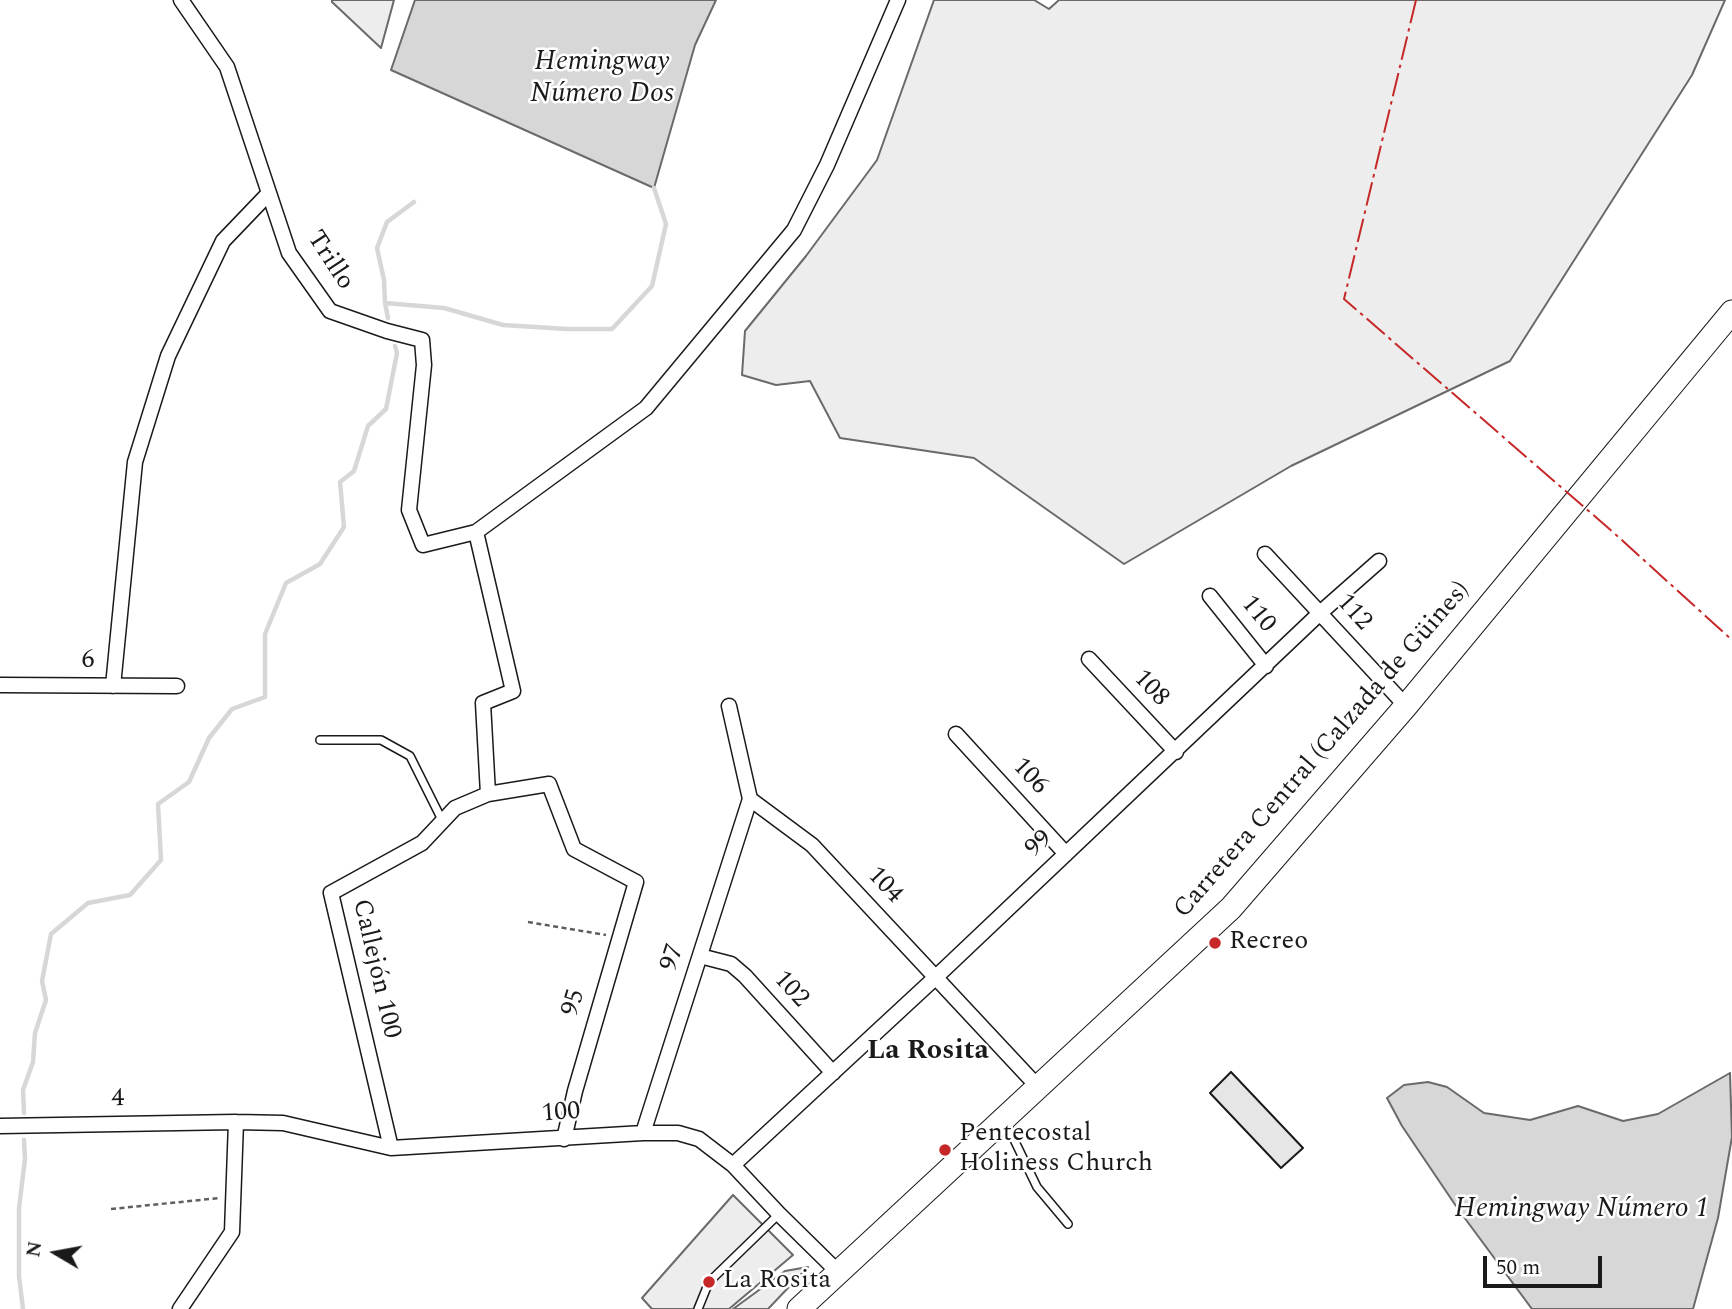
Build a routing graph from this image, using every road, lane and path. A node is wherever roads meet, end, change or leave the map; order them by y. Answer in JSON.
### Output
{"nodes":[{"id":1,"x":181,"y":0,"type":"edge"},
{"id":2,"x":898,"y":0,"type":"edge"},
{"id":3,"x":269,"y":193,"type":"junction"},
{"id":4,"x":1732,"y":312,"type":"edge"},
{"id":5,"x":476,"y":533,"type":"junction"},
{"id":6,"x":1265,"y":554,"type":"dead end"},
{"id":7,"x":1379,"y":561,"type":"dead end"},
{"id":8,"x":1210,"y":596,"type":"dead end"},
{"id":9,"x":1320,"y":613,"type":"junction"},
{"id":10,"x":1089,"y":659,"type":"dead end"},
{"id":11,"x":1266,"y":666,"type":"junction"},
{"id":12,"x":0,"y":685,"type":"edge"},
{"id":13,"x":113,"y":686,"type":"junction"},
{"id":14,"x":177,"y":686,"type":"dead end"},
{"id":15,"x":729,"y":706,"type":"dead end"},
{"id":16,"x":1406,"y":706,"type":"junction"},
{"id":17,"x":956,"y":734,"type":"dead end"},
{"id":18,"x":320,"y":740,"type":"dead end"},
{"id":19,"x":1176,"y":752,"type":"junction"},
{"id":20,"x":488,"y":794,"type":"junction"},
{"id":21,"x":750,"y":799,"type":"junction"},
{"id":22,"x":442,"y":820,"type":"junction"},
{"id":23,"x":1066,"y":854,"type":"junction"},
{"id":24,"x":636,"y":882,"type":"joint"},
{"id":25,"x":528,"y":922,"type":"dead end"},
{"id":26,"x":620,"y":937,"type":"junction"},
{"id":27,"x":700,"y":956,"type":"junction"},
{"id":28,"x":936,"y":977,"type":"junction"},
{"id":29,"x":833,"y":1073,"type":"junction"},
{"id":30,"x":1038,"y":1087,"type":"junction"},
{"id":31,"x":1004,"y":1119,"type":"junction"},
{"id":32,"x":236,"y":1122,"type":"junction"},
{"id":33,"x":0,"y":1126,"type":"edge"},
{"id":34,"x":643,"y":1133,"type":"junction"},
{"id":35,"x":564,"y":1139,"type":"junction"},
{"id":36,"x":391,"y":1148,"type":"junction"},
{"id":37,"x":733,"y":1165,"type":"junction"},
{"id":38,"x":233,"y":1196,"type":"junction"},
{"id":39,"x":111,"y":1209,"type":"dead end"},
{"id":40,"x":779,"y":1214,"type":"junction"},
{"id":41,"x":1068,"y":1224,"type":"dead end"},
{"id":42,"x":837,"y":1271,"type":"junction"},
{"id":43,"x":180,"y":1309,"type":"edge"},
{"id":44,"x":698,"y":1309,"type":"edge"},
{"id":45,"x":799,"y":1309,"type":"edge"}],
"edges":[{"from":1,"to":3,"type":"street","name":"Trillo"},
{"from":2,"to":5,"type":"street"},
{"from":3,"to":5,"type":"street","name":"Trillo"},
{"from":3,"to":13,"type":"street"},
{"from":4,"to":16,"type":"main road","name":"Carretera Central (Calzada de Güines)"},
{"from":5,"to":20,"type":"street"},
{"from":6,"to":9,"type":"street","name":"112"},
{"from":7,"to":9,"type":"street","name":"99"},
{"from":8,"to":11,"type":"street","name":"110"},
{"from":9,"to":11,"type":"street","name":"99"},
{"from":9,"to":16,"type":"street","name":"112"},
{"from":10,"to":19,"type":"street","name":"108"},
{"from":11,"to":19,"type":"street","name":"99"},
{"from":12,"to":13,"type":"street","name":"6"},
{"from":13,"to":14,"type":"street","name":"6"},
{"from":15,"to":21,"type":"street"},
{"from":16,"to":30,"type":"main road","name":"Carretera Central (Calzada de Güines)"},
{"from":17,"to":23,"type":"street","name":"106"},
{"from":18,"to":22,"type":"lane"},
{"from":19,"to":23,"type":"street","name":"99"},
{"from":20,"to":22,"type":"street","name":"Callejón 100"},
{"from":20,"to":24,"type":"street","name":"Callejón 100"},
{"from":21,"to":27,"type":"street","name":"97"},
{"from":21,"to":28,"type":"street","name":"104"},
{"from":22,"to":36,"type":"street","name":"Callejón 100"},
{"from":23,"to":28,"type":"street","name":"99"},
{"from":24,"to":26,"type":"street","name":"95"},
{"from":25,"to":26,"type":"path"},
{"from":26,"to":35,"type":"street","name":"95"},
{"from":27,"to":29,"type":"street","name":"102"},
{"from":27,"to":34,"type":"street","name":"97"},
{"from":28,"to":29,"type":"street","name":"99"},
{"from":28,"to":30,"type":"street","name":"104"},
{"from":29,"to":37,"type":"street","name":"99"},
{"from":30,"to":31,"type":"main road","name":"Carretera Central (Calzada de Güines)"},
{"from":31,"to":41,"type":"lane"},
{"from":31,"to":42,"type":"main road","name":"Carretera Central (Calzada de Güines)"},
{"from":32,"to":33,"type":"street","name":"4"},
{"from":32,"to":36,"type":"street","name":"100"},
{"from":32,"to":38,"type":"street"},
{"from":34,"to":35,"type":"street","name":"100"},
{"from":34,"to":37,"type":"street","name":"100"},
{"from":35,"to":36,"type":"street","name":"100"},
{"from":37,"to":40,"type":"street","name":"100"},
{"from":38,"to":39,"type":"path"},
{"from":38,"to":43,"type":"street"},
{"from":40,"to":42,"type":"street","name":"100"},
{"from":40,"to":44,"type":"lane"},
{"from":42,"to":45,"type":"main road","name":"Carretera Central (Calzada de Güines)"}]}
